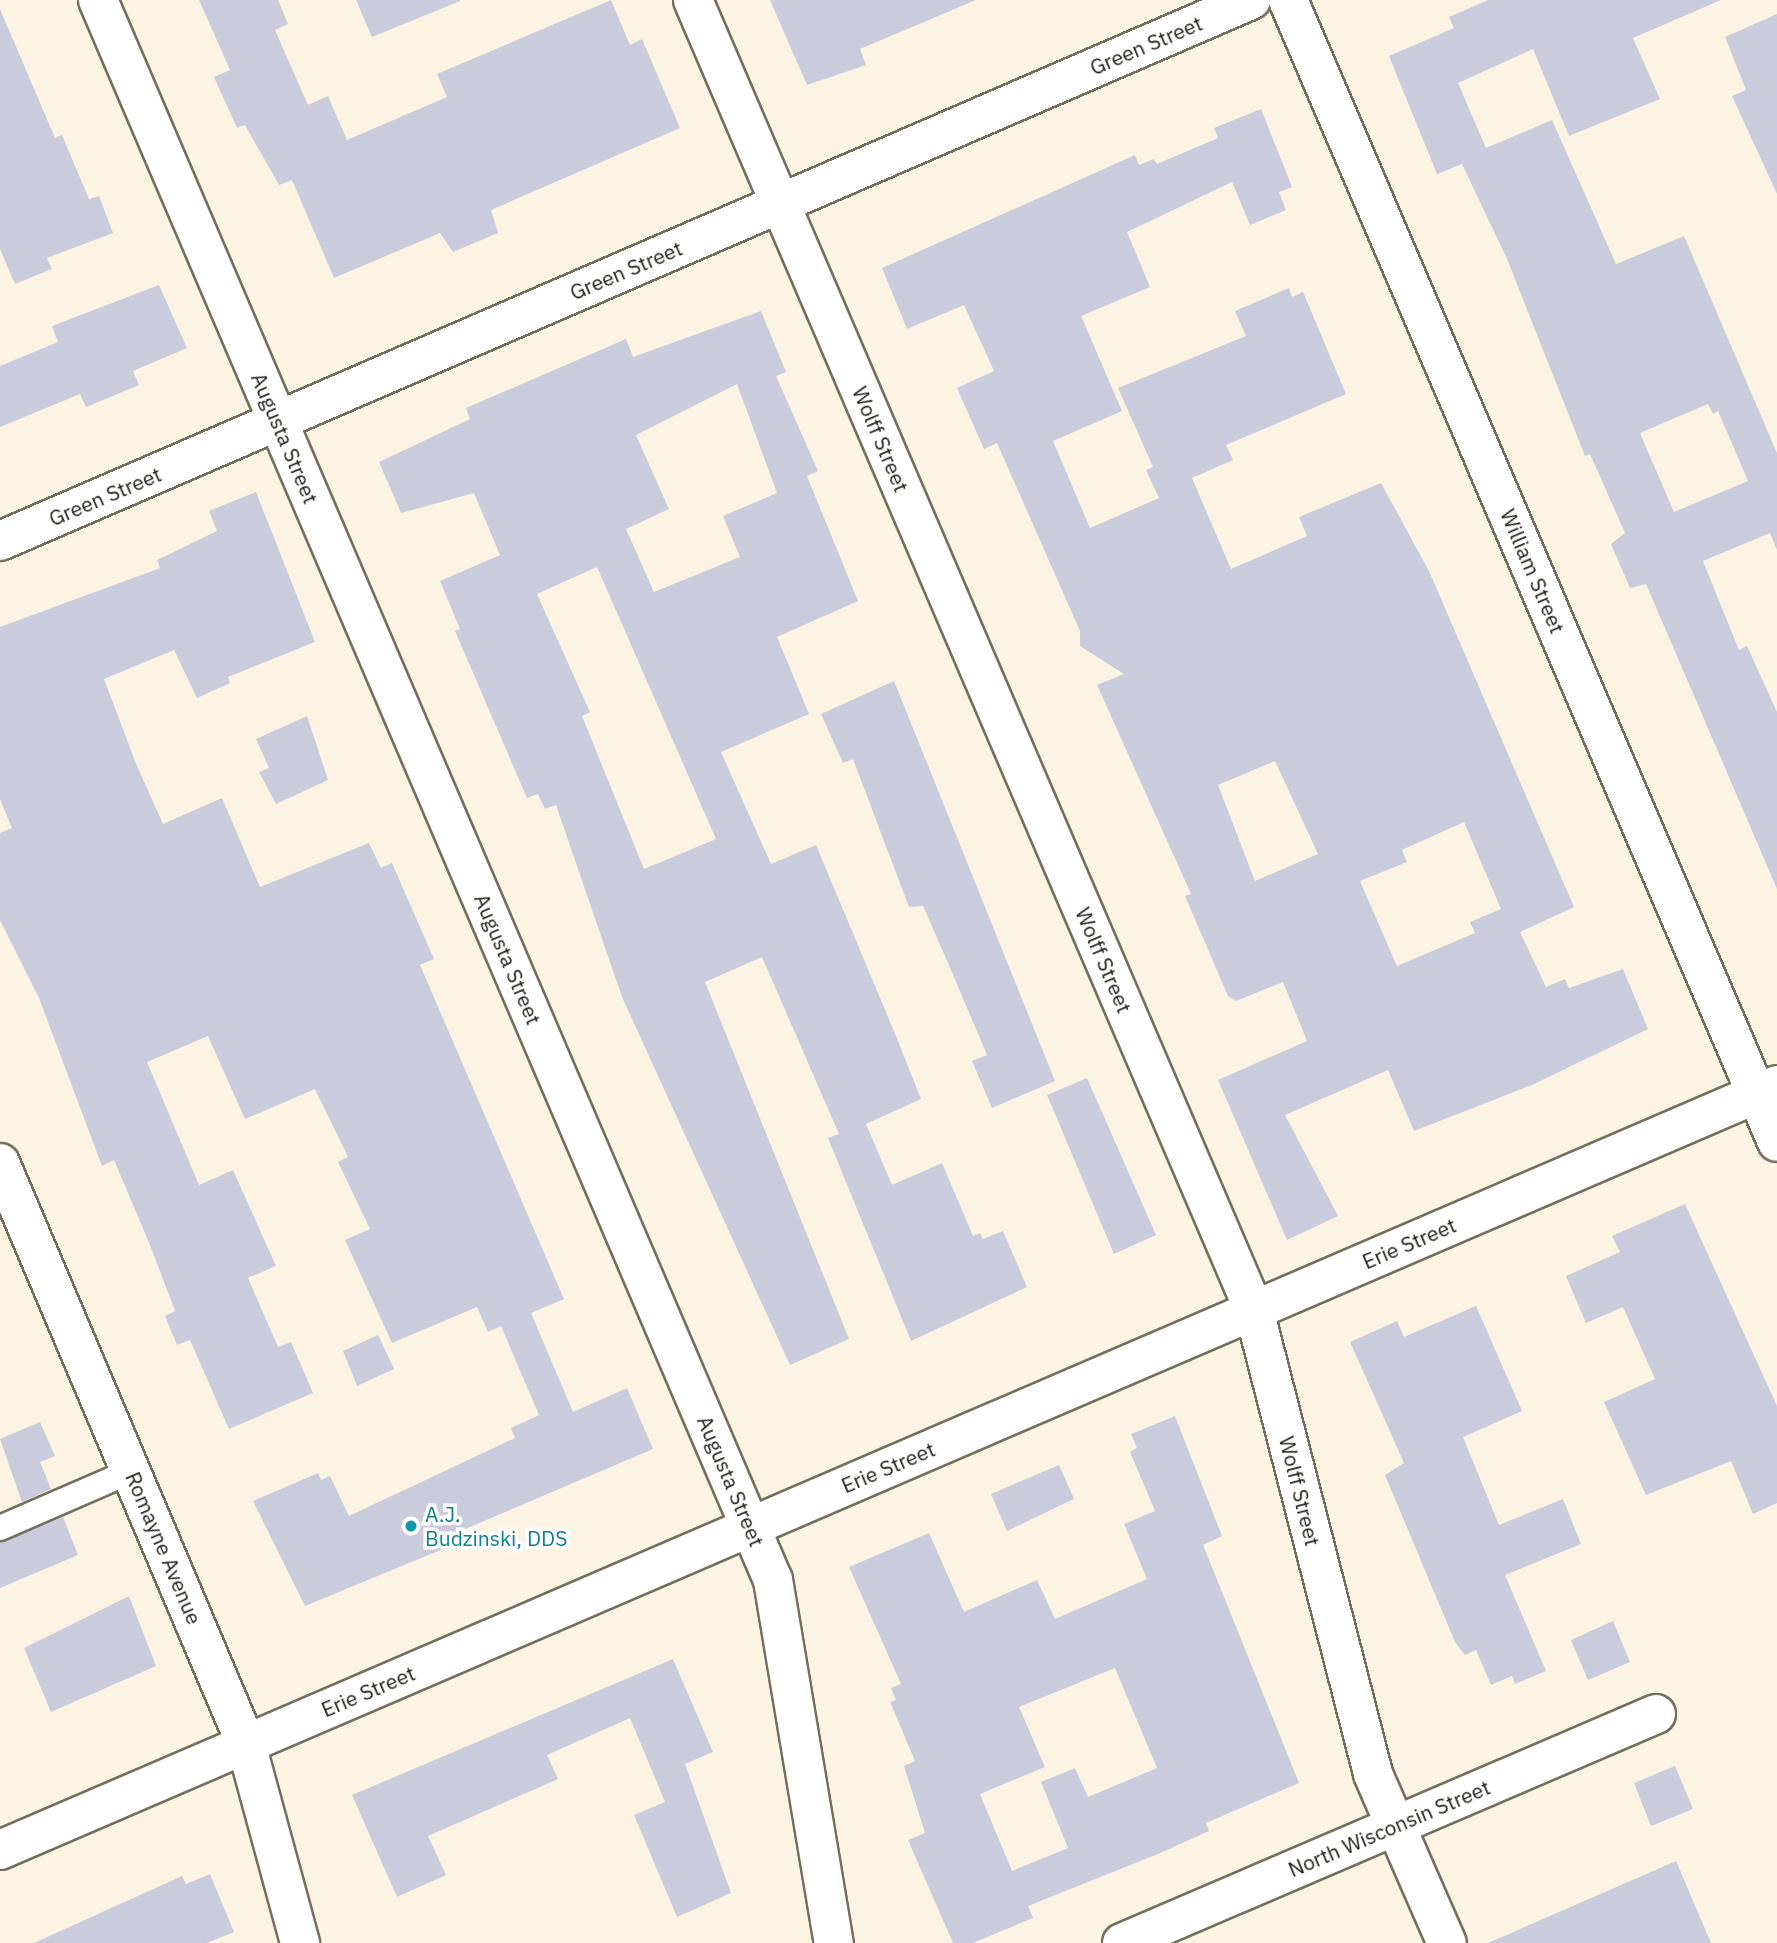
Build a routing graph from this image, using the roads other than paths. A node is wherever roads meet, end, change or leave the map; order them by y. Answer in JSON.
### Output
{"nodes":[{"id":1,"x":98,"y":0,"type":"edge"},
{"id":2,"x":693,"y":0,"type":"edge"},
{"id":3,"x":1251,"y":0,"type":"edge"},
{"id":4,"x":1288,"y":0,"type":"edge"},
{"id":5,"x":780,"y":204,"type":"junction"},
{"id":6,"x":278,"y":421,"type":"junction"},
{"id":7,"x":0,"y":541,"type":"edge"},
{"id":8,"x":1767,"y":1089,"type":"edge"},
{"id":9,"x":1777,"y":1142,"type":"edge"},
{"id":10,"x":4,"y":1183,"type":"edge"},
{"id":11,"x":1254,"y":1310,"type":"junction"},
{"id":12,"x":131,"y":1471,"type":"junction"},
{"id":13,"x":751,"y":1527,"type":"junction"},
{"id":14,"x":0,"y":1528,"type":"edge"},
{"id":15,"x":1656,"y":1714,"type":"dead end"},
{"id":16,"x":246,"y":1744,"type":"junction"},
{"id":17,"x":1395,"y":1826,"type":"junction"},
{"id":18,"x":0,"y":1850,"type":"edge"},
{"id":19,"x":300,"y":1943,"type":"edge"},
{"id":20,"x":834,"y":1943,"type":"edge"},
{"id":21,"x":1122,"y":1943,"type":"edge"},
{"id":22,"x":1447,"y":1943,"type":"edge"}],
"edges":[{"from":1,"to":6,"type":"street","name":"Augusta Street"},
{"from":2,"to":5,"type":"street","name":"Wolff Street"},
{"from":3,"to":5,"type":"street","name":"Green Street"},
{"from":4,"to":8,"type":"street","name":"William Street"},
{"from":5,"to":6,"type":"street","name":"Green Street"},
{"from":5,"to":11,"type":"street","name":"Wolff Street"},
{"from":6,"to":7,"type":"street","name":"Green Street"},
{"from":6,"to":13,"type":"street","name":"Augusta Street"},
{"from":8,"to":9,"type":"street","name":"William Street"},
{"from":8,"to":11,"type":"street","name":"Erie Street"},
{"from":10,"to":12,"type":"street","name":"Romayne Avenue"},
{"from":11,"to":13,"type":"street","name":"Erie Street"},
{"from":11,"to":17,"type":"street","name":"Wolff Street"},
{"from":12,"to":14,"type":"lane"},
{"from":12,"to":16,"type":"street","name":"Romayne Avenue"},
{"from":13,"to":16,"type":"street","name":"Erie Street"},
{"from":13,"to":20,"type":"street","name":"Augusta Street"},
{"from":15,"to":17,"type":"street","name":"North Wisconsin Street"},
{"from":16,"to":18,"type":"street","name":"Erie Street"},
{"from":16,"to":19,"type":"street","name":"Romayne Avenue"},
{"from":17,"to":21,"type":"street","name":"North Wisconsin Street"},
{"from":17,"to":22,"type":"street","name":"Wolff Street"}]}
